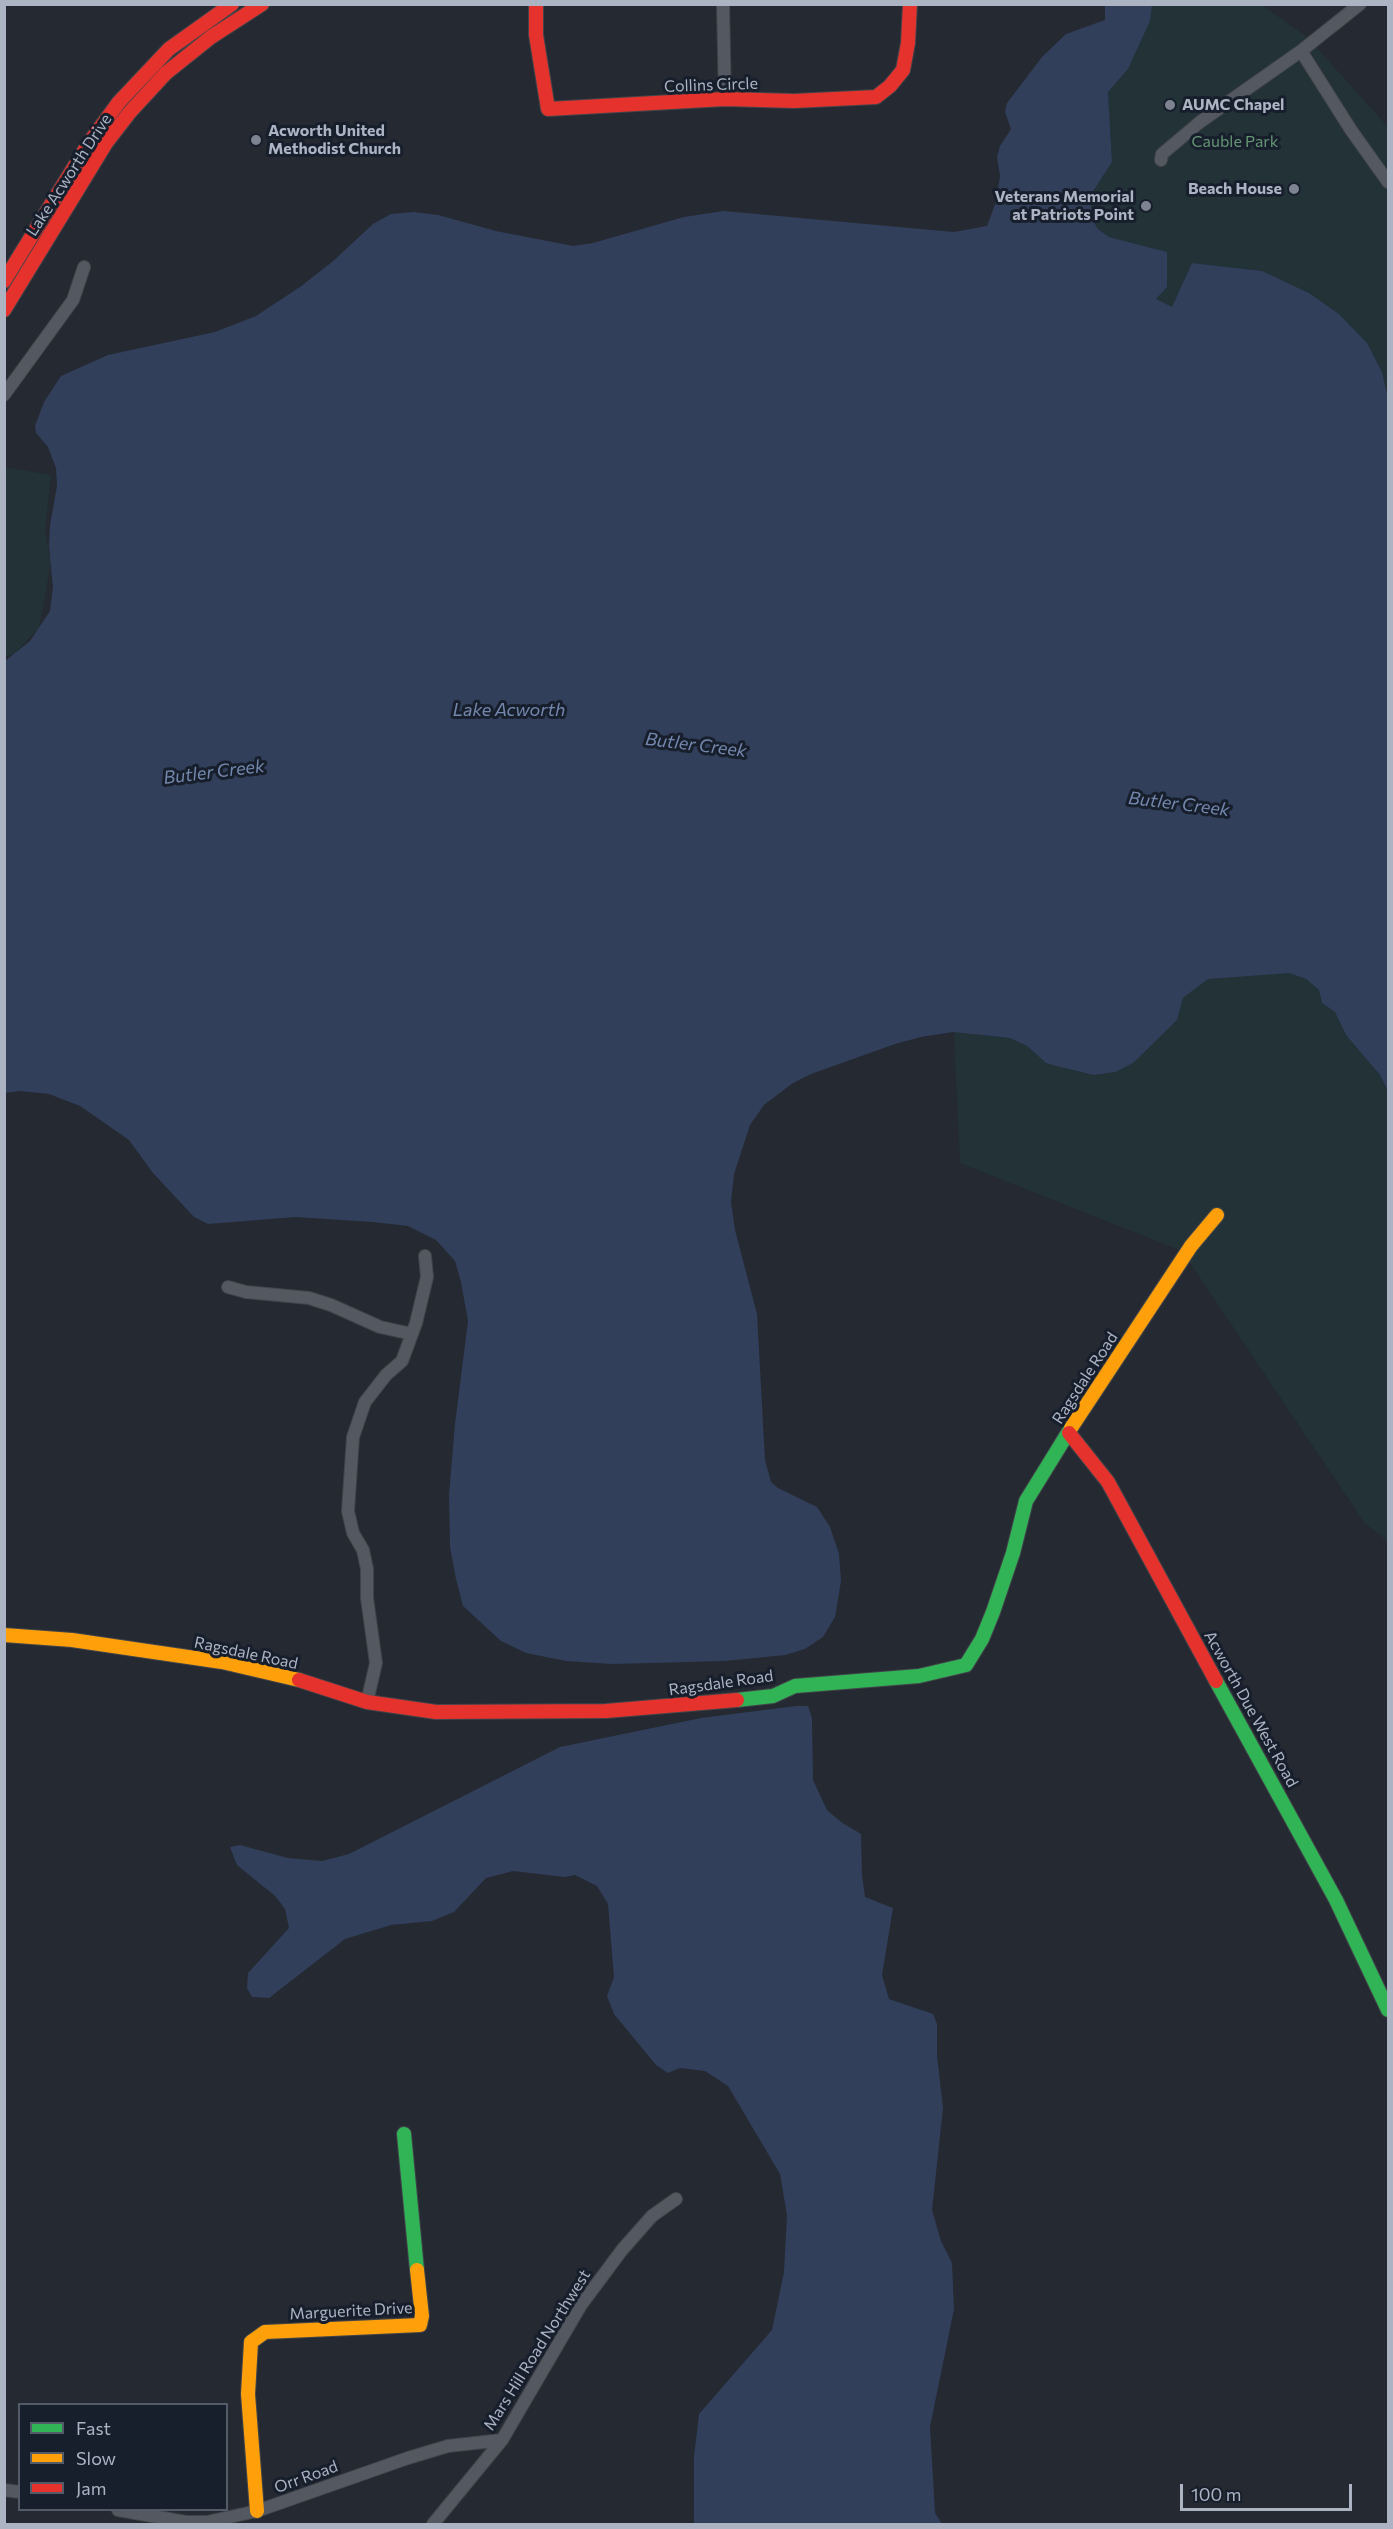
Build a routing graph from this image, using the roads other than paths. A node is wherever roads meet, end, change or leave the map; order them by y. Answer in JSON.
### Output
{"nodes":[{"id":1,"x":232,"y":4,"type":"edge"},
{"id":2,"x":262,"y":4,"type":"edge"},
{"id":3,"x":536,"y":4,"type":"edge"},
{"id":4,"x":723,"y":4,"type":"edge"},
{"id":5,"x":910,"y":4,"type":"edge"},
{"id":6,"x":1360,"y":4,"type":"edge"},
{"id":7,"x":1301,"y":51,"type":"junction"},
{"id":8,"x":725,"y":99,"type":"junction"},
{"id":9,"x":1161,"y":160,"type":"dead end"},
{"id":10,"x":1389,"y":183,"type":"edge"},
{"id":11,"x":84,"y":267,"type":"dead end"},
{"id":12,"x":4,"y":280,"type":"edge"},
{"id":13,"x":4,"y":310,"type":"edge"},
{"id":14,"x":4,"y":395,"type":"edge"},
{"id":15,"x":1217,"y":1215,"type":"dead end"},
{"id":16,"x":425,"y":1256,"type":"dead end"},
{"id":17,"x":228,"y":1287,"type":"dead end"},
{"id":18,"x":412,"y":1334,"type":"junction"},
{"id":19,"x":1069,"y":1433,"type":"junction"},
{"id":20,"x":4,"y":1635,"type":"edge"},
{"id":21,"x":367,"y":1702,"type":"junction"},
{"id":22,"x":1389,"y":2010,"type":"edge"},
{"id":23,"x":404,"y":2134,"type":"dead end"},
{"id":24,"x":676,"y":2199,"type":"dead end"},
{"id":25,"x":502,"y":2440,"type":"junction"},
{"id":26,"x":124,"y":2511,"type":"edge"},
{"id":27,"x":257,"y":2511,"type":"junction"},
{"id":28,"x":433,"y":2524,"type":"edge"}],
"edges":[{"from":1,"to":12,"type":"street","name":"Lake Acworth Drive"},
{"from":2,"to":13,"type":"street","name":"Lake Acworth Drive"},
{"from":3,"to":8,"type":"street","name":"Collins Circle"},
{"from":4,"to":8,"type":"street"},
{"from":5,"to":8,"type":"street","name":"Collins Circle"},
{"from":6,"to":7,"type":"street"},
{"from":7,"to":9,"type":"street"},
{"from":7,"to":10,"type":"street"},
{"from":11,"to":14,"type":"street"},
{"from":15,"to":19,"type":"street","name":"Ragsdale Road"},
{"from":16,"to":18,"type":"street"},
{"from":17,"to":18,"type":"street"},
{"from":18,"to":21,"type":"street"},
{"from":19,"to":21,"type":"street","name":"Ragsdale Road"},
{"from":19,"to":22,"type":"street","name":"Acworth Due West Road"},
{"from":20,"to":21,"type":"street","name":"Ragsdale Road"},
{"from":23,"to":27,"type":"street","name":"Marguerite Drive"},
{"from":24,"to":25,"type":"street","name":"Mars Hill Road Northwest"},
{"from":25,"to":27,"type":"street","name":"Orr Road"},
{"from":25,"to":28,"type":"street","name":"Mars Hill Road Northwest"},
{"from":26,"to":27,"type":"street","name":"Orr Road"}]}
